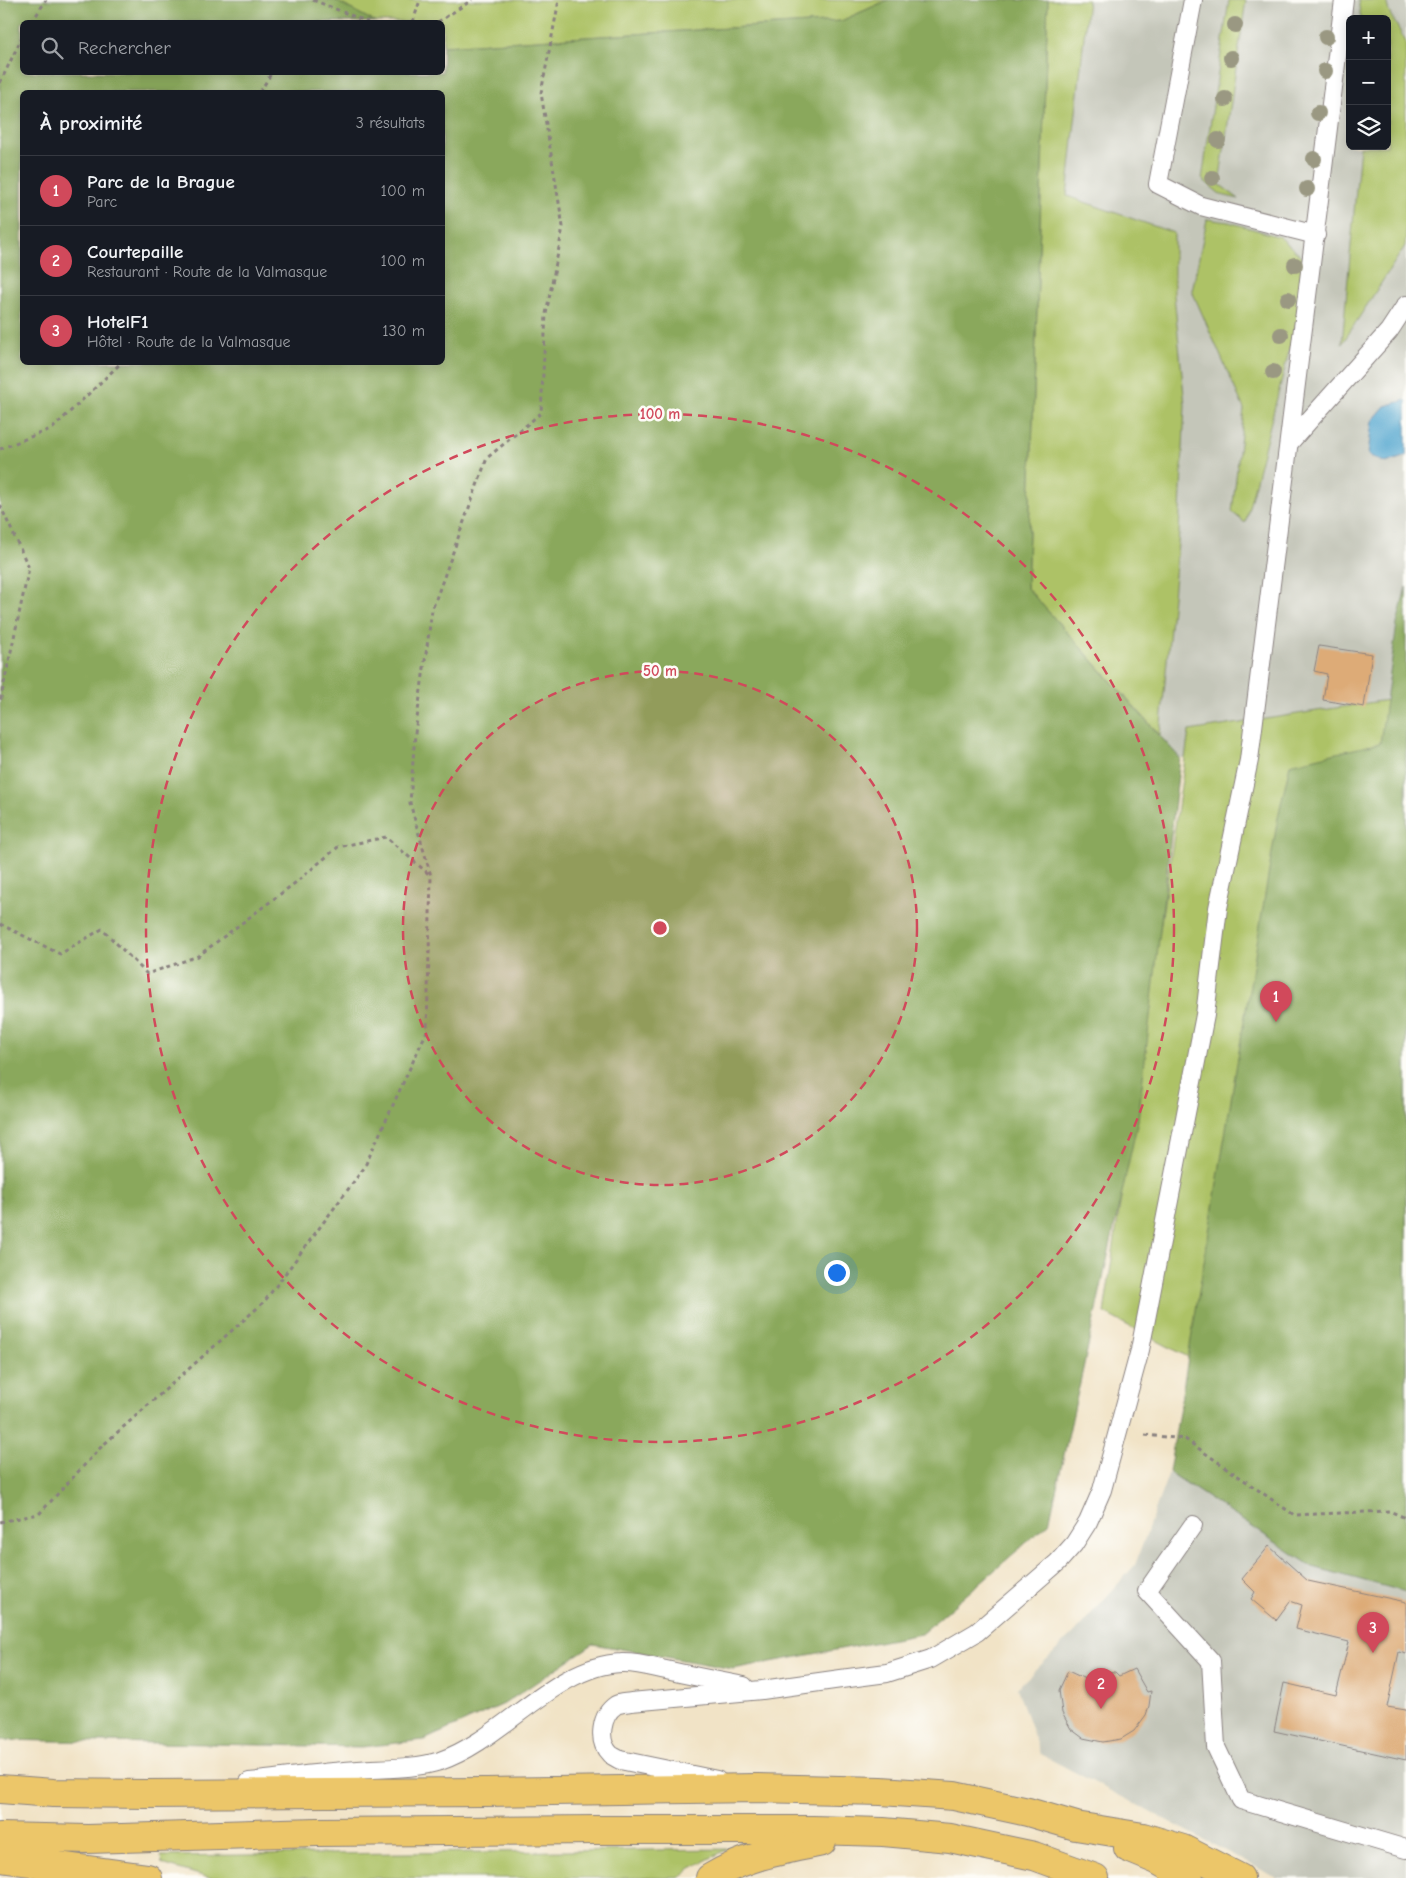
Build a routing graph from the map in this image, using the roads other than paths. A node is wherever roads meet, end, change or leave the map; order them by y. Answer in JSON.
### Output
{"nodes":[{"id":1,"x":1193,"y":0,"type":"edge"},
{"id":2,"x":1344,"y":0,"type":"edge"},
{"id":3,"x":1316,"y":235,"type":"junction"},
{"id":4,"x":1406,"y":305,"type":"edge"},
{"id":5,"x":1289,"y":443,"type":"junction"},
{"id":6,"x":1193,"y":1525,"type":"dead end"},
{"id":7,"x":762,"y":1690,"type":"junction"},
{"id":8,"x":757,"y":1788,"type":"junction"},
{"id":9,"x":0,"y":1789,"type":"edge"},
{"id":10,"x":146,"y":1794,"type":"junction"},
{"id":11,"x":1076,"y":1826,"type":"junction"},
{"id":12,"x":883,"y":1832,"type":"junction"},
{"id":13,"x":0,"y":1836,"type":"edge"},
{"id":14,"x":1406,"y":1850,"type":"edge"},
{"id":15,"x":0,"y":1858,"type":"edge"},
{"id":16,"x":148,"y":1878,"type":"edge"},
{"id":17,"x":710,"y":1878,"type":"edge"},
{"id":18,"x":1094,"y":1878,"type":"edge"},
{"id":19,"x":1189,"y":1878,"type":"edge"},
{"id":20,"x":1240,"y":1878,"type":"edge"}],
"edges":[{"from":1,"to":3,"type":"lane"},
{"from":2,"to":3,"type":"lane"},
{"from":3,"to":5,"type":"lane"},
{"from":4,"to":5,"type":"lane"},
{"from":5,"to":7,"type":"lane"},
{"from":6,"to":14,"type":"lane"},
{"from":7,"to":8,"type":"lane"},
{"from":7,"to":10,"type":"lane"},
{"from":8,"to":10,"type":"main road"},
{"from":8,"to":11,"type":"main road"},
{"from":9,"to":10,"type":"main road"},
{"from":11,"to":19,"type":"main road"},
{"from":11,"to":20,"type":"main road"},
{"from":12,"to":13,"type":"main road"},
{"from":12,"to":17,"type":"main road"},
{"from":12,"to":18,"type":"main road"},
{"from":15,"to":16,"type":"main road"}]}
